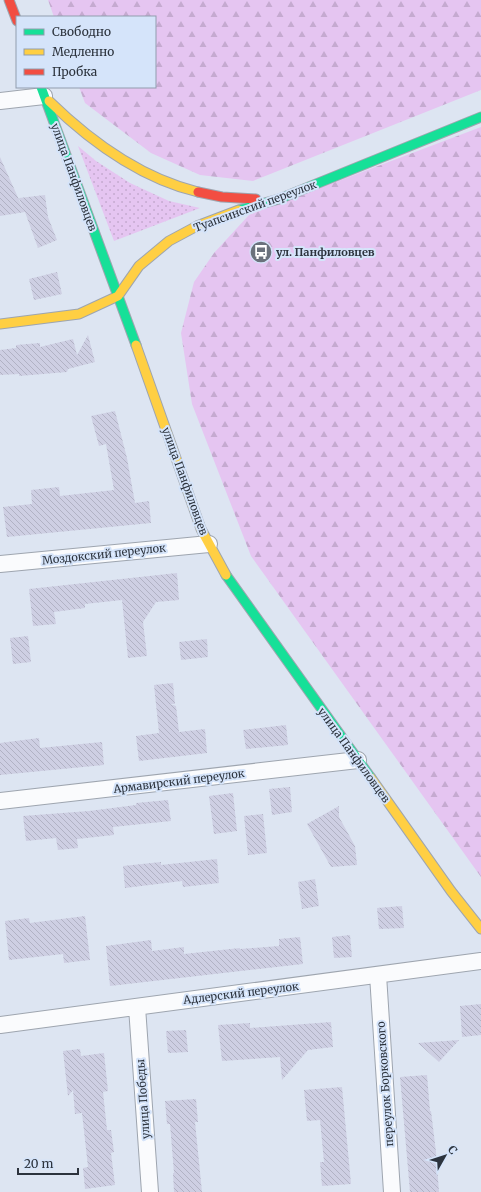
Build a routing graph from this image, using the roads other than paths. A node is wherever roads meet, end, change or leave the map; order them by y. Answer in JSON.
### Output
{"nodes":[{"id":1,"x":9,"y":0,"type":"edge"},
{"id":2,"x":16,"y":18,"type":"edge"},
{"id":3,"x":43,"y":91,"type":"edge"},
{"id":4,"x":0,"y":101,"type":"edge"},
{"id":5,"x":481,"y":117,"type":"edge"},
{"id":6,"x":279,"y":199,"type":"junction"},
{"id":7,"x":118,"y":296,"type":"junction"},
{"id":8,"x":0,"y":324,"type":"edge"},
{"id":9,"x":209,"y":544,"type":"junction"},
{"id":10,"x":0,"y":564,"type":"edge"},
{"id":11,"x":358,"y":760,"type":"junction"},
{"id":12,"x":0,"y":801,"type":"edge"},
{"id":13,"x":481,"y":929,"type":"edge"},
{"id":14,"x":481,"y":961,"type":"edge"},
{"id":15,"x":378,"y":975,"type":"junction"},
{"id":16,"x":137,"y":1007,"type":"junction"},
{"id":17,"x":0,"y":1025,"type":"edge"},
{"id":18,"x":150,"y":1192,"type":"edge"},
{"id":19,"x":392,"y":1192,"type":"edge"}],
"edges":[{"from":1,"to":2,"type":"street"},
{"from":3,"to":4,"type":"street"},
{"from":3,"to":6,"type":"street"},
{"from":3,"to":7,"type":"street","name":"улица Панфиловцев"},
{"from":5,"to":6,"type":"street","name":"Туапсинский переулок"},
{"from":6,"to":7,"type":"street","name":"Туапсинский переулок"},
{"from":7,"to":8,"type":"street"},
{"from":7,"to":9,"type":"street","name":"улица Панфиловцев"},
{"from":9,"to":10,"type":"street","name":"Моздокский переулок"},
{"from":9,"to":11,"type":"street","name":"улица Панфиловцев"},
{"from":11,"to":12,"type":"street","name":"Армавирский переулок"},
{"from":11,"to":13,"type":"street","name":"улица Панфиловцев"},
{"from":14,"to":15,"type":"street","name":"Адлерский переулок"},
{"from":15,"to":16,"type":"street","name":"Адлерский переулок"},
{"from":15,"to":19,"type":"street","name":"переулок Борковского"},
{"from":16,"to":17,"type":"street","name":"Адлерский переулок"},
{"from":16,"to":18,"type":"street","name":"улица Победы"}]}
